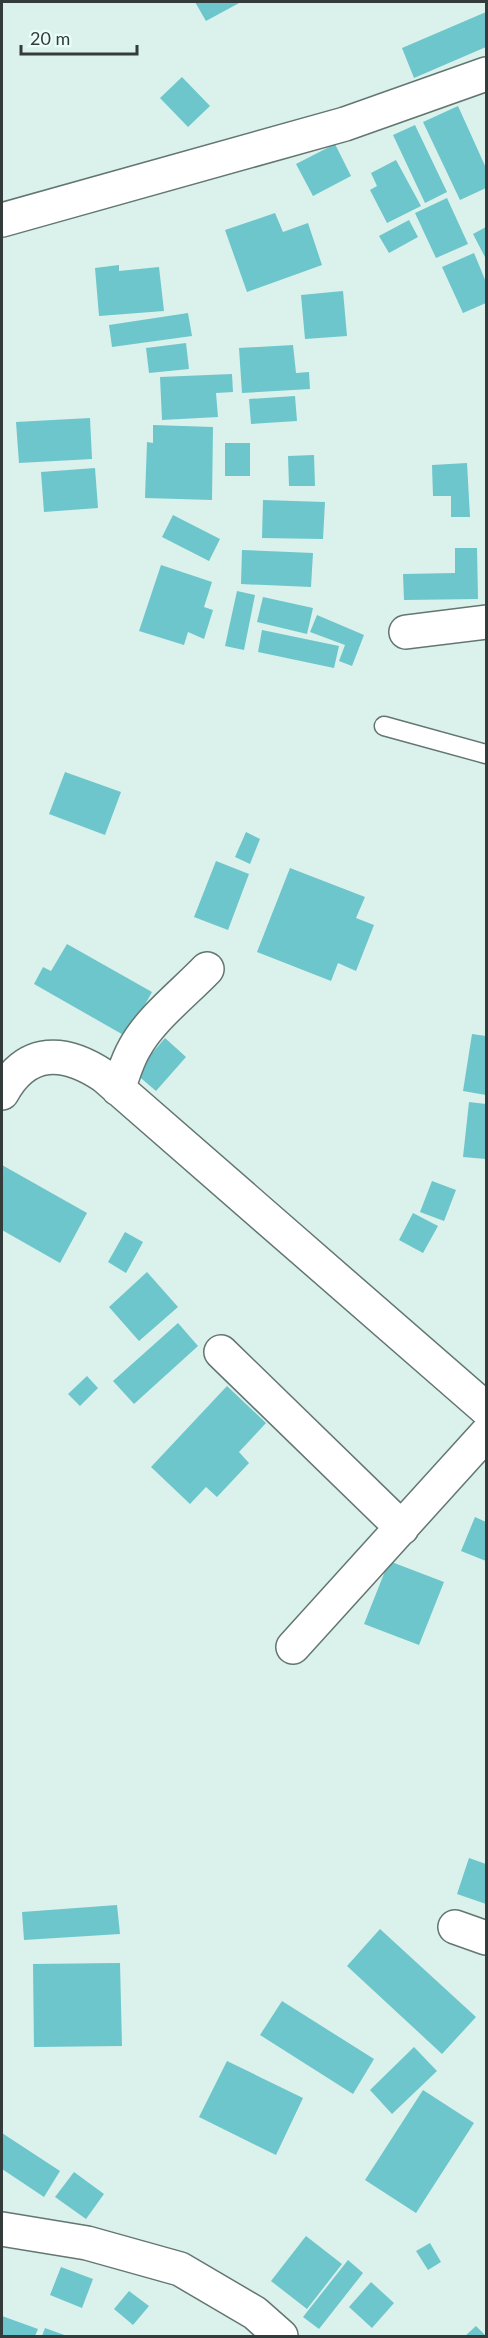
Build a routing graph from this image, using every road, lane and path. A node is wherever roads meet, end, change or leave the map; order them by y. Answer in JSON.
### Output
{"nodes":[{"id":1,"x":486,"y":74,"type":"edge"},
{"id":2,"x":2,"y":220,"type":"edge"},
{"id":3,"x":486,"y":622,"type":"edge"},
{"id":4,"x":406,"y":632,"type":"dead end"},
{"id":5,"x":384,"y":726,"type":"dead end"},
{"id":6,"x":486,"y":754,"type":"edge"},
{"id":7,"x":207,"y":969,"type":"dead end"},
{"id":8,"x":118,"y":1089,"type":"junction"},
{"id":9,"x":2,"y":1093,"type":"edge"},
{"id":10,"x":221,"y":1352,"type":"dead end"},
{"id":11,"x":486,"y":1409,"type":"edge"},
{"id":12,"x":486,"y":1434,"type":"edge"},
{"id":13,"x":402,"y":1528,"type":"junction"},
{"id":14,"x":293,"y":1647,"type":"dead end"},
{"id":15,"x":455,"y":1927,"type":"dead end"},
{"id":16,"x":486,"y":1938,"type":"edge"},
{"id":17,"x":2,"y":2229,"type":"edge"},
{"id":18,"x":281,"y":2337,"type":"edge"}],
"edges":[{"from":1,"to":2,"type":"street"},
{"from":3,"to":4,"type":"street"},
{"from":5,"to":6,"type":"lane"},
{"from":7,"to":8,"type":"street"},
{"from":8,"to":9,"type":"street"},
{"from":8,"to":11,"type":"street"},
{"from":10,"to":13,"type":"street"},
{"from":12,"to":13,"type":"street"},
{"from":13,"to":14,"type":"street"},
{"from":15,"to":16,"type":"street"},
{"from":17,"to":18,"type":"street"}]}
